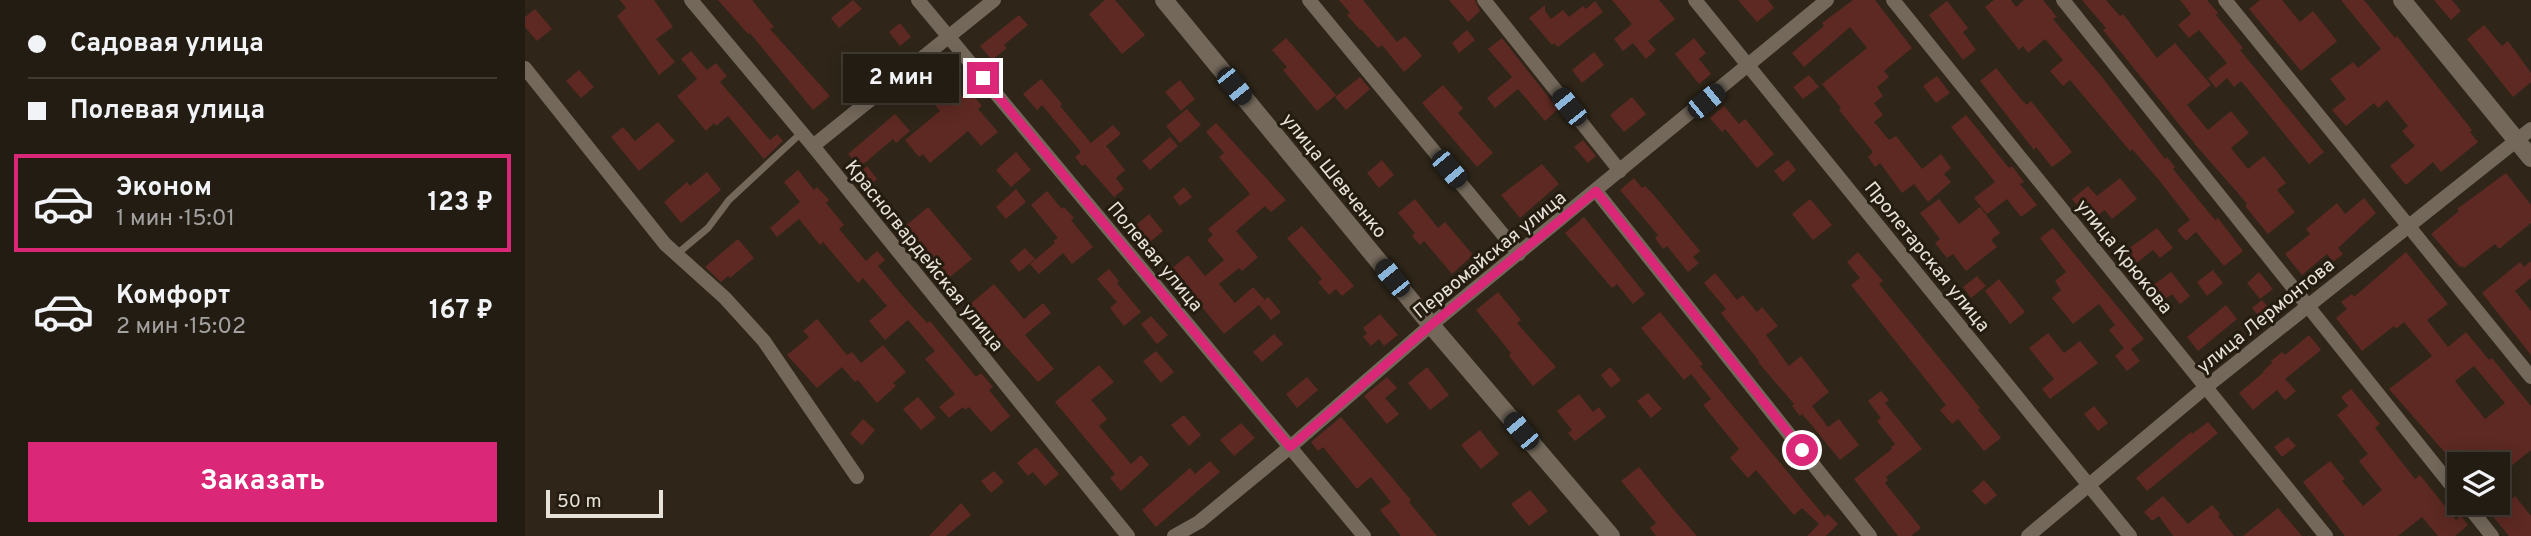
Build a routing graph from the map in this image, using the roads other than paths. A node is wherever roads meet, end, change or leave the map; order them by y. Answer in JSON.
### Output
{"nodes":[{"id":1,"x":691,"y":0,"type":"edge"},
{"id":2,"x":918,"y":0,"type":"edge"},
{"id":3,"x":994,"y":0,"type":"edge"},
{"id":4,"x":1164,"y":0,"type":"edge"},
{"id":5,"x":1308,"y":0,"type":"edge"},
{"id":6,"x":1484,"y":0,"type":"edge"},
{"id":7,"x":1695,"y":0,"type":"edge"},
{"id":8,"x":1827,"y":0,"type":"edge"},
{"id":9,"x":1893,"y":0,"type":"edge"},
{"id":10,"x":2063,"y":0,"type":"edge"},
{"id":11,"x":2225,"y":0,"type":"edge"},
{"id":12,"x":2402,"y":0,"type":"edge"},
{"id":13,"x":949,"y":37,"type":"junction"},
{"id":14,"x":1749,"y":66,"type":"junction"},
{"id":15,"x":525,"y":68,"type":"edge"},
{"id":16,"x":2531,"y":129,"type":"edge"},
{"id":17,"x":800,"y":134,"type":"junction"},
{"id":18,"x":2516,"y":141,"type":"junction"},
{"id":19,"x":813,"y":146,"type":"junction"},
{"id":20,"x":2531,"y":159,"type":"edge"},
{"id":21,"x":1621,"y":171,"type":"junction"},
{"id":22,"x":1596,"y":191,"type":"junction"},
{"id":23,"x":2408,"y":225,"type":"junction"},
{"id":24,"x":677,"y":254,"type":"junction"},
{"id":25,"x":1519,"y":254,"type":"junction"},
{"id":26,"x":2308,"y":305,"type":"junction"},
{"id":27,"x":1431,"y":325,"type":"junction"},
{"id":28,"x":2531,"y":377,"type":"edge"},
{"id":29,"x":2206,"y":387,"type":"junction"},
{"id":30,"x":1290,"y":447,"type":"junction"},
{"id":31,"x":857,"y":477,"type":"dead end"},
{"id":32,"x":2447,"y":480,"type":"edge"},
{"id":33,"x":2089,"y":486,"type":"junction"},
{"id":34,"x":2475,"y":515,"type":"edge"},
{"id":35,"x":1128,"y":536,"type":"edge"},
{"id":36,"x":1174,"y":536,"type":"edge"},
{"id":37,"x":1364,"y":536,"type":"edge"},
{"id":38,"x":1611,"y":536,"type":"edge"},
{"id":39,"x":1870,"y":536,"type":"edge"},
{"id":40,"x":2028,"y":536,"type":"edge"},
{"id":41,"x":2130,"y":536,"type":"edge"},
{"id":42,"x":2326,"y":536,"type":"edge"},
{"id":43,"x":2491,"y":536,"type":"edge"}],
"edges":[{"from":1,"to":17,"type":"street","name":"Красногвардейская улица"},
{"from":2,"to":13,"type":"street","name":"Полевая улица"},
{"from":3,"to":13,"type":"street"},
{"from":4,"to":27,"type":"street","name":"улица Шевченко"},
{"from":5,"to":25,"type":"street"},
{"from":6,"to":21,"type":"street"},
{"from":7,"to":14,"type":"street","name":"Пролетарская улица"},
{"from":8,"to":14,"type":"street","name":"Первомайская улица"},
{"from":9,"to":29,"type":"street","name":"улица Крюкова"},
{"from":10,"to":26,"type":"street"},
{"from":11,"to":23,"type":"street"},
{"from":12,"to":18,"type":"street"},
{"from":13,"to":19,"type":"street"},
{"from":13,"to":30,"type":"street","name":"Полевая улица"},
{"from":14,"to":21,"type":"street","name":"Первомайская улица"},
{"from":14,"to":33,"type":"street","name":"Пролетарская улица"},
{"from":15,"to":24,"type":"street"},
{"from":16,"to":18,"type":"street","name":"улица Лермонтова"},
{"from":17,"to":19,"type":"street","name":"Красногвардейская улица"},
{"from":17,"to":24,"type":"lane"},
{"from":18,"to":20,"type":"street"},
{"from":18,"to":23,"type":"street","name":"улица Лермонтова"},
{"from":19,"to":35,"type":"street","name":"Красногвардейская улица"},
{"from":21,"to":22,"type":"street","name":"Первомайская улица"},
{"from":22,"to":25,"type":"street","name":"Первомайская улица"},
{"from":22,"to":39,"type":"street"},
{"from":23,"to":26,"type":"street","name":"улица Лермонтова"},
{"from":23,"to":28,"type":"street"},
{"from":24,"to":31,"type":"street"},
{"from":25,"to":27,"type":"street","name":"Первомайская улица"},
{"from":26,"to":29,"type":"street","name":"улица Лермонтова"},
{"from":26,"to":32,"type":"street"},
{"from":27,"to":30,"type":"street","name":"Первомайская улица"},
{"from":27,"to":38,"type":"street","name":"улица Шевченко"},
{"from":29,"to":33,"type":"street","name":"улица Лермонтова"},
{"from":29,"to":42,"type":"street","name":"улица Крюкова"},
{"from":30,"to":36,"type":"street","name":"Первомайская улица"},
{"from":30,"to":37,"type":"street","name":"Полевая улица"},
{"from":33,"to":40,"type":"street","name":"улица Лермонтова"},
{"from":33,"to":41,"type":"street","name":"Пролетарская улица"},
{"from":34,"to":43,"type":"street"}]}
